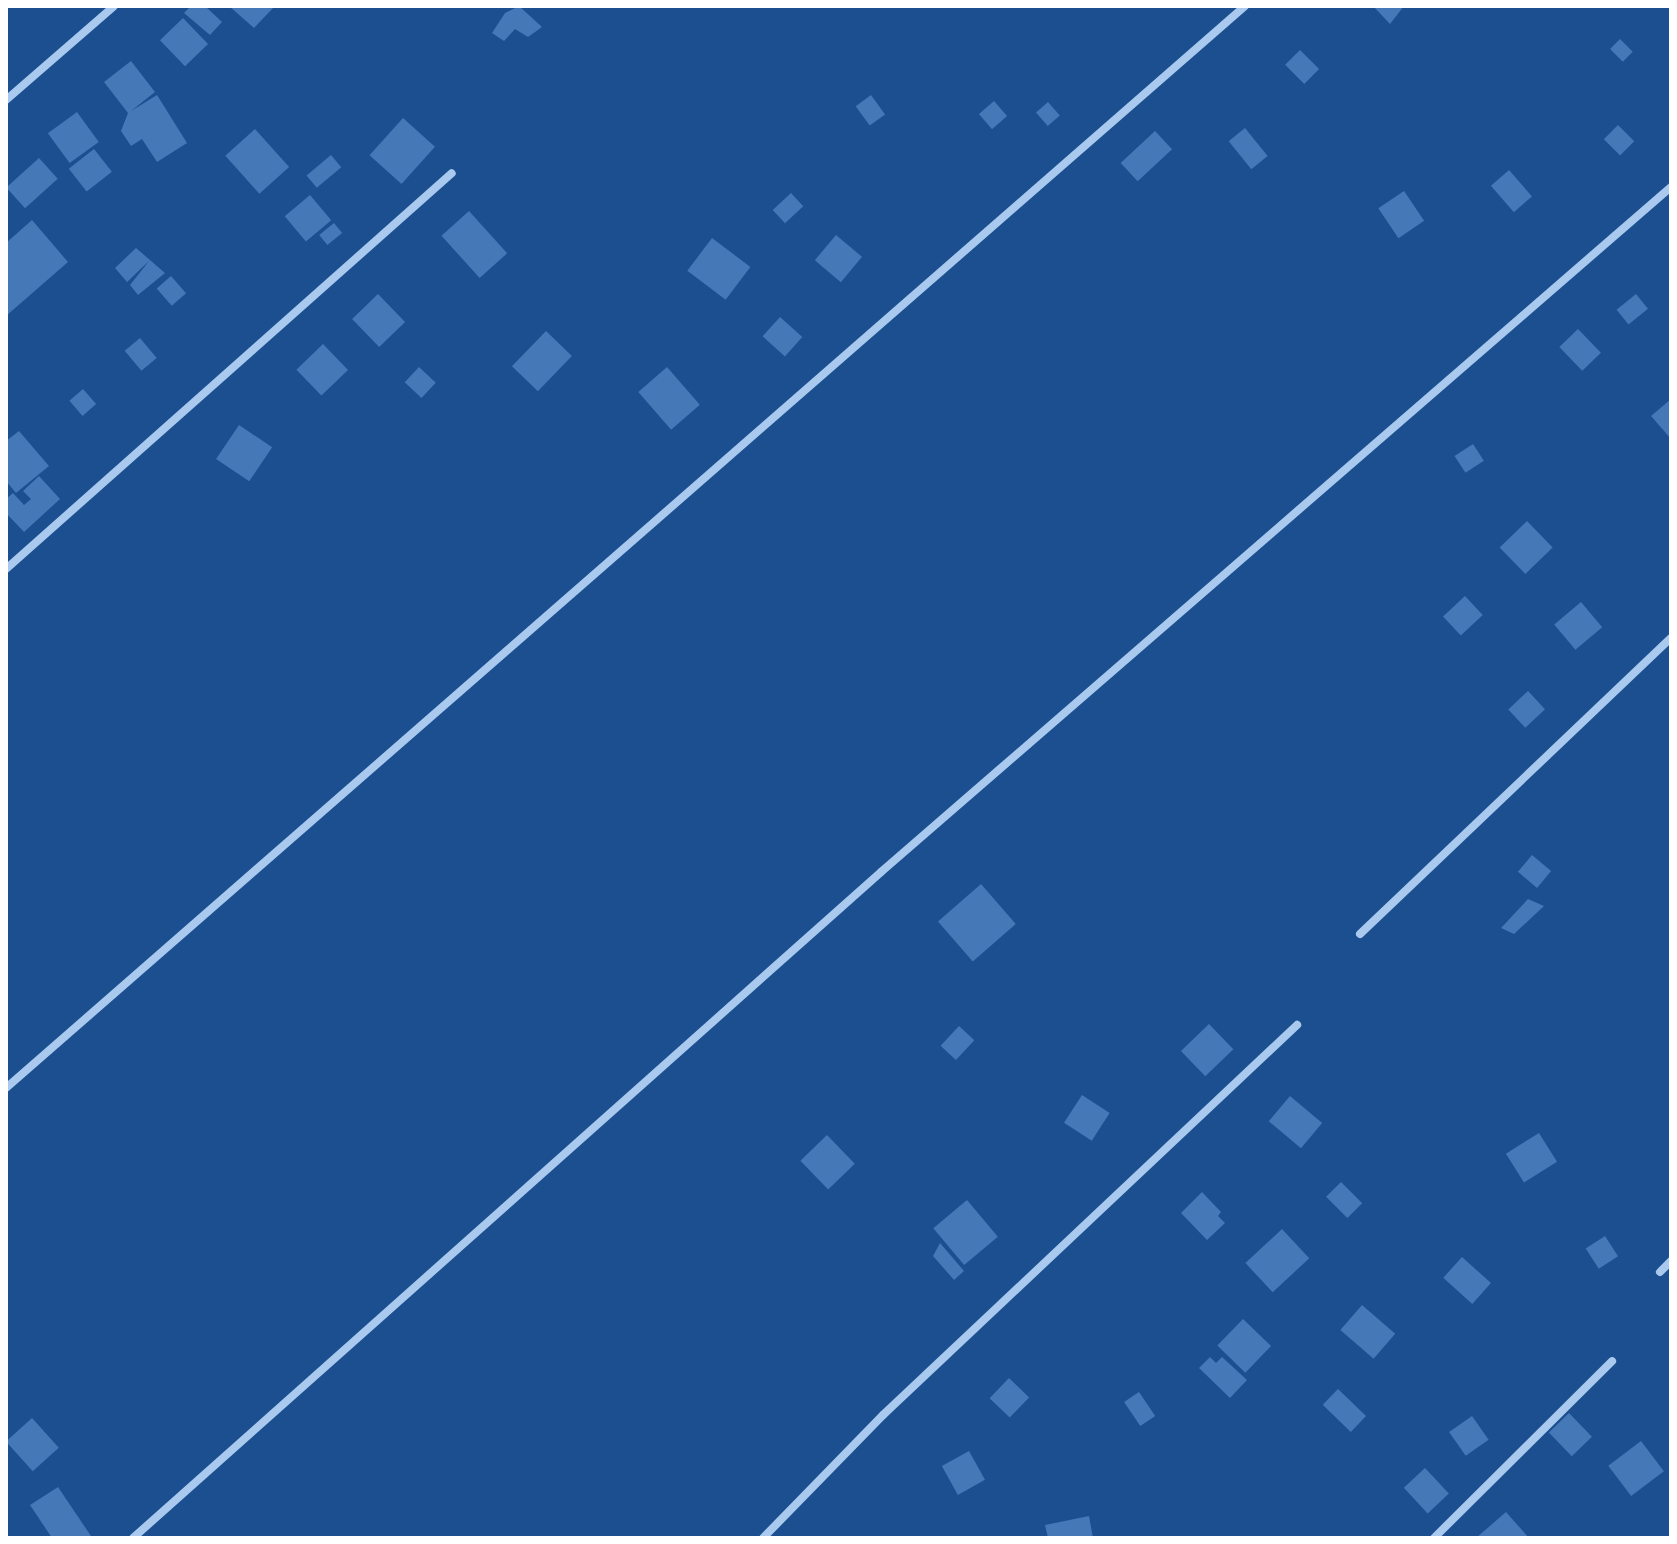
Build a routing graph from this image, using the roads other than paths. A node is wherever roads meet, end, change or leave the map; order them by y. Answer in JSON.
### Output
{"nodes":[{"id":1,"x":114,"y":6,"type":"edge"},
{"id":2,"x":1245,"y":6,"type":"edge"},
{"id":3,"x":6,"y":100,"type":"edge"},
{"id":4,"x":452,"y":173,"type":"dead end"},
{"id":5,"x":1671,"y":187,"type":"edge"},
{"id":6,"x":6,"y":569,"type":"edge"},
{"id":7,"x":1671,"y":638,"type":"edge"},
{"id":8,"x":1360,"y":934,"type":"dead end"},
{"id":9,"x":1297,"y":1025,"type":"dead end"},
{"id":10,"x":6,"y":1088,"type":"edge"},
{"id":11,"x":1671,"y":1261,"type":"edge"},
{"id":12,"x":1660,"y":1272,"type":"dead end"},
{"id":13,"x":1612,"y":1361,"type":"dead end"},
{"id":14,"x":133,"y":1538,"type":"edge"},
{"id":15,"x":763,"y":1538,"type":"edge"},
{"id":16,"x":1434,"y":1538,"type":"edge"}],
"edges":[{"from":1,"to":3,"type":"street"},
{"from":2,"to":10,"type":"street"},
{"from":4,"to":6,"type":"street"},
{"from":5,"to":14,"type":"street"},
{"from":7,"to":8,"type":"street"},
{"from":9,"to":15,"type":"street"},
{"from":11,"to":12,"type":"street"},
{"from":13,"to":16,"type":"street"}]}
